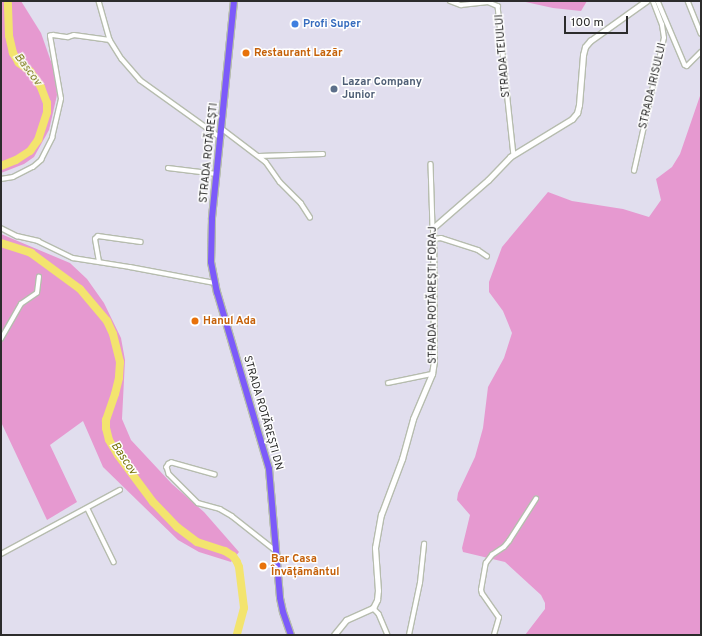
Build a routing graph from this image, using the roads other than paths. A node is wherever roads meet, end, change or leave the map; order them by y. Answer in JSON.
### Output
{"nodes":[{"id":1,"x":99,"y":1,"type":"edge"},
{"id":2,"x":234,"y":1,"type":"edge"},
{"id":3,"x":450,"y":1,"type":"edge"},
{"id":4,"x":646,"y":1,"type":"edge"},
{"id":5,"x":653,"y":1,"type":"edge"},
{"id":6,"x":658,"y":1,"type":"edge"},
{"id":7,"x":688,"y":1,"type":"edge"},
{"id":8,"x":701,"y":33,"type":"edge"},
{"id":9,"x":110,"y":40,"type":"junction"},
{"id":10,"x":701,"y":52,"type":"edge"},
{"id":11,"x":221,"y":128,"type":"junction"},
{"id":12,"x":221,"y":138,"type":"junction"},
{"id":13,"x":324,"y":154,"type":"dead end"},
{"id":14,"x":514,"y":155,"type":"junction"},
{"id":15,"x":259,"y":156,"type":"junction"},
{"id":16,"x":430,"y":164,"type":"dead end"},
{"id":17,"x":168,"y":168,"type":"dead end"},
{"id":18,"x":634,"y":171,"type":"dead end"},
{"id":19,"x":217,"y":174,"type":"junction"},
{"id":20,"x":1,"y":179,"type":"edge"},
{"id":21,"x":310,"y":217,"type":"dead end"},
{"id":22,"x":1,"y":228,"type":"edge"},
{"id":23,"x":433,"y":228,"type":"junction"},
{"id":24,"x":433,"y":239,"type":"junction"},
{"id":25,"x":141,"y":242,"type":"dead end"},
{"id":26,"x":488,"y":256,"type":"dead end"},
{"id":27,"x":98,"y":262,"type":"junction"},
{"id":28,"x":39,"y":277,"type":"dead end"},
{"id":29,"x":215,"y":283,"type":"junction"},
{"id":30,"x":220,"y":305,"type":"joint"},
{"id":31,"x":1,"y":339,"type":"edge"},
{"id":32,"x":432,"y":374,"type":"junction"},
{"id":33,"x":388,"y":383,"type":"dead end"},
{"id":34,"x":215,"y":475,"type":"dead end"},
{"id":35,"x":120,"y":490,"type":"dead end"},
{"id":36,"x":536,"y":499,"type":"dead end"},
{"id":37,"x":88,"y":509,"type":"junction"},
{"id":38,"x":424,"y":544,"type":"dead end"},
{"id":39,"x":276,"y":551,"type":"junction"},
{"id":40,"x":1,"y":554,"type":"edge"},
{"id":41,"x":114,"y":562,"type":"dead end"},
{"id":42,"x":373,"y":608,"type":"junction"},
{"id":43,"x":291,"y":635,"type":"edge"},
{"id":44,"x":334,"y":635,"type":"edge"},
{"id":45,"x":388,"y":635,"type":"edge"},
{"id":46,"x":408,"y":635,"type":"edge"},
{"id":47,"x":494,"y":635,"type":"edge"}],
"edges":[{"from":1,"to":9,"type":"street"},
{"from":2,"to":11,"type":"highway","name":"STRADA ROTĂREȘTI"},
{"from":3,"to":14,"type":"street","name":"STRADA TEIULUI"},
{"from":4,"to":14,"type":"street"},
{"from":5,"to":18,"type":"street","name":"STRADA IRISULUI"},
{"from":6,"to":10,"type":"street"},
{"from":7,"to":8,"type":"street"},
{"from":9,"to":12,"type":"street"},
{"from":9,"to":20,"type":"street"},
{"from":11,"to":12,"type":"highway","name":"STRADA ROTĂREȘTI"},
{"from":11,"to":15,"type":"street"},
{"from":12,"to":19,"type":"highway","name":"STRADA ROTĂREȘTI"},
{"from":13,"to":15,"type":"street"},
{"from":14,"to":23,"type":"street"},
{"from":15,"to":21,"type":"street"},
{"from":16,"to":23,"type":"street","name":"STRADA ROTĂREȘTI FORAJ"},
{"from":17,"to":19,"type":"street"},
{"from":19,"to":29,"type":"highway","name":"STRADA ROTĂREȘTI"},
{"from":22,"to":27,"type":"street"},
{"from":23,"to":24,"type":"street","name":"STRADA ROTĂREȘTI FORAJ"},
{"from":24,"to":26,"type":"street"},
{"from":24,"to":32,"type":"street","name":"STRADA ROTĂREȘTI FORAJ"},
{"from":25,"to":27,"type":"street"},
{"from":27,"to":29,"type":"street"},
{"from":28,"to":31,"type":"street"},
{"from":29,"to":30,"type":"highway","name":"STRADA ROTĂREȘTI"},
{"from":30,"to":39,"type":"highway","name":"STRADA ROTĂREȘTI DN"},
{"from":32,"to":33,"type":"street"},
{"from":32,"to":42,"type":"street","name":"STRADA ROTĂREȘTI FORAJ"},
{"from":34,"to":39,"type":"street"},
{"from":35,"to":37,"type":"street"},
{"from":36,"to":47,"type":"street"},
{"from":37,"to":40,"type":"street"},
{"from":37,"to":41,"type":"street"},
{"from":38,"to":46,"type":"street"},
{"from":39,"to":43,"type":"highway","name":"STRADA ROTĂREȘTI DN"},
{"from":42,"to":44,"type":"street"},
{"from":42,"to":45,"type":"street"}]}
